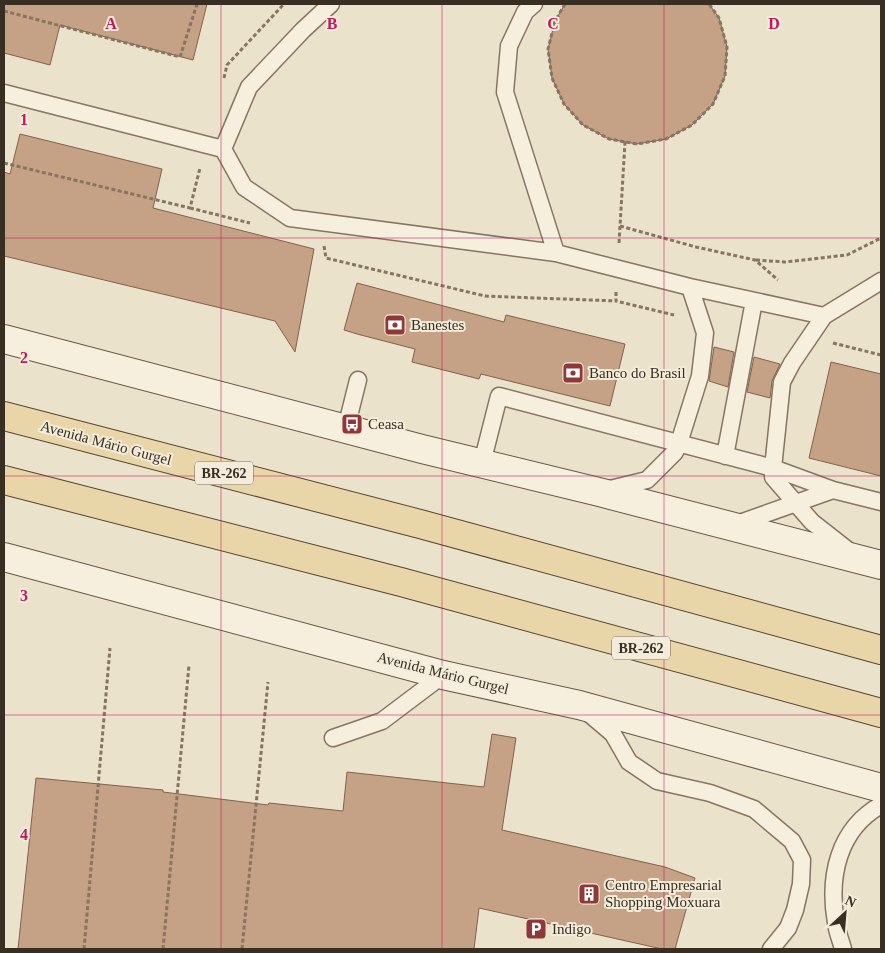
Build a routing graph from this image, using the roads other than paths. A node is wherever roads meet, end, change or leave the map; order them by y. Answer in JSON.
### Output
{"nodes":[{"id":1,"x":331,"y":4,"type":"edge"},
{"id":2,"x":534,"y":4,"type":"edge"},
{"id":3,"x":4,"y":93,"type":"edge"},
{"id":4,"x":223,"y":149,"type":"junction"},
{"id":5,"x":556,"y":253,"type":"junction"},
{"id":6,"x":881,"y":280,"type":"edge"},
{"id":7,"x":690,"y":287,"type":"junction"},
{"id":8,"x":754,"y":301,"type":"junction"},
{"id":9,"x":824,"y":316,"type":"junction"},
{"id":10,"x":11,"y":343,"type":"edge"},
{"id":11,"x":358,"y":380,"type":"dead end"},
{"id":12,"x":15,"y":419,"type":"edge"},
{"id":13,"x":346,"y":428,"type":"junction"},
{"id":14,"x":680,"y":443,"type":"junction"},
{"id":15,"x":725,"y":456,"type":"junction"},
{"id":16,"x":482,"y":463,"type":"junction"},
{"id":17,"x":772,"y":468,"type":"junction"},
{"id":18,"x":6,"y":480,"type":"edge"},
{"id":19,"x":833,"y":490,"type":"junction"},
{"id":20,"x":599,"y":492,"type":"junction"},
{"id":21,"x":881,"y":502,"type":"edge"},
{"id":22,"x":796,"y":503,"type":"junction"},
{"id":23,"x":731,"y":526,"type":"junction"},
{"id":24,"x":4,"y":557,"type":"edge"},
{"id":25,"x":870,"y":562,"type":"edge"},
{"id":26,"x":881,"y":650,"type":"edge"},
{"id":27,"x":443,"y":675,"type":"junction"},
{"id":28,"x":579,"y":705,"type":"junction"},
{"id":29,"x":881,"y":713,"type":"edge"},
{"id":30,"x":333,"y":738,"type":"dead end"},
{"id":31,"x":881,"y":788,"type":"edge"},
{"id":32,"x":881,"y":804,"type":"edge"},
{"id":33,"x":772,"y":949,"type":"edge"},
{"id":34,"x":843,"y":949,"type":"edge"}],
"edges":[{"from":1,"to":4,"type":"lane"},
{"from":2,"to":5,"type":"lane"},
{"from":3,"to":4,"type":"lane"},
{"from":4,"to":5,"type":"lane"},
{"from":5,"to":7,"type":"lane"},
{"from":6,"to":9,"type":"lane"},
{"from":7,"to":8,"type":"lane"},
{"from":7,"to":14,"type":"lane"},
{"from":8,"to":9,"type":"lane"},
{"from":8,"to":15,"type":"lane"},
{"from":9,"to":17,"type":"lane"},
{"from":10,"to":13,"type":"main road"},
{"from":11,"to":13,"type":"lane"},
{"from":12,"to":26,"type":"main road","name":"Avenida Mário Gurgel","number":"BR-262"},
{"from":13,"to":16,"type":"main road"},
{"from":14,"to":15,"type":"lane"},
{"from":14,"to":16,"type":"lane"},
{"from":14,"to":20,"type":"lane"},
{"from":15,"to":17,"type":"lane"},
{"from":16,"to":20,"type":"main road"},
{"from":17,"to":19,"type":"lane"},
{"from":17,"to":22,"type":"lane"},
{"from":18,"to":29,"type":"main road","number":"BR-262"},
{"from":19,"to":21,"type":"lane"},
{"from":19,"to":22,"type":"lane"},
{"from":20,"to":23,"type":"main road"},
{"from":22,"to":23,"type":"lane"},
{"from":22,"to":25,"type":"lane"},
{"from":23,"to":25,"type":"main road"},
{"from":24,"to":27,"type":"main road","name":"Avenida Mário Gurgel"},
{"from":27,"to":28,"type":"main road","name":"Avenida Mário Gurgel"},
{"from":27,"to":30,"type":"lane"},
{"from":28,"to":31,"type":"main road","name":"Avenida Mário Gurgel"},
{"from":28,"to":33,"type":"lane"},
{"from":32,"to":34,"type":"lane"}]}
